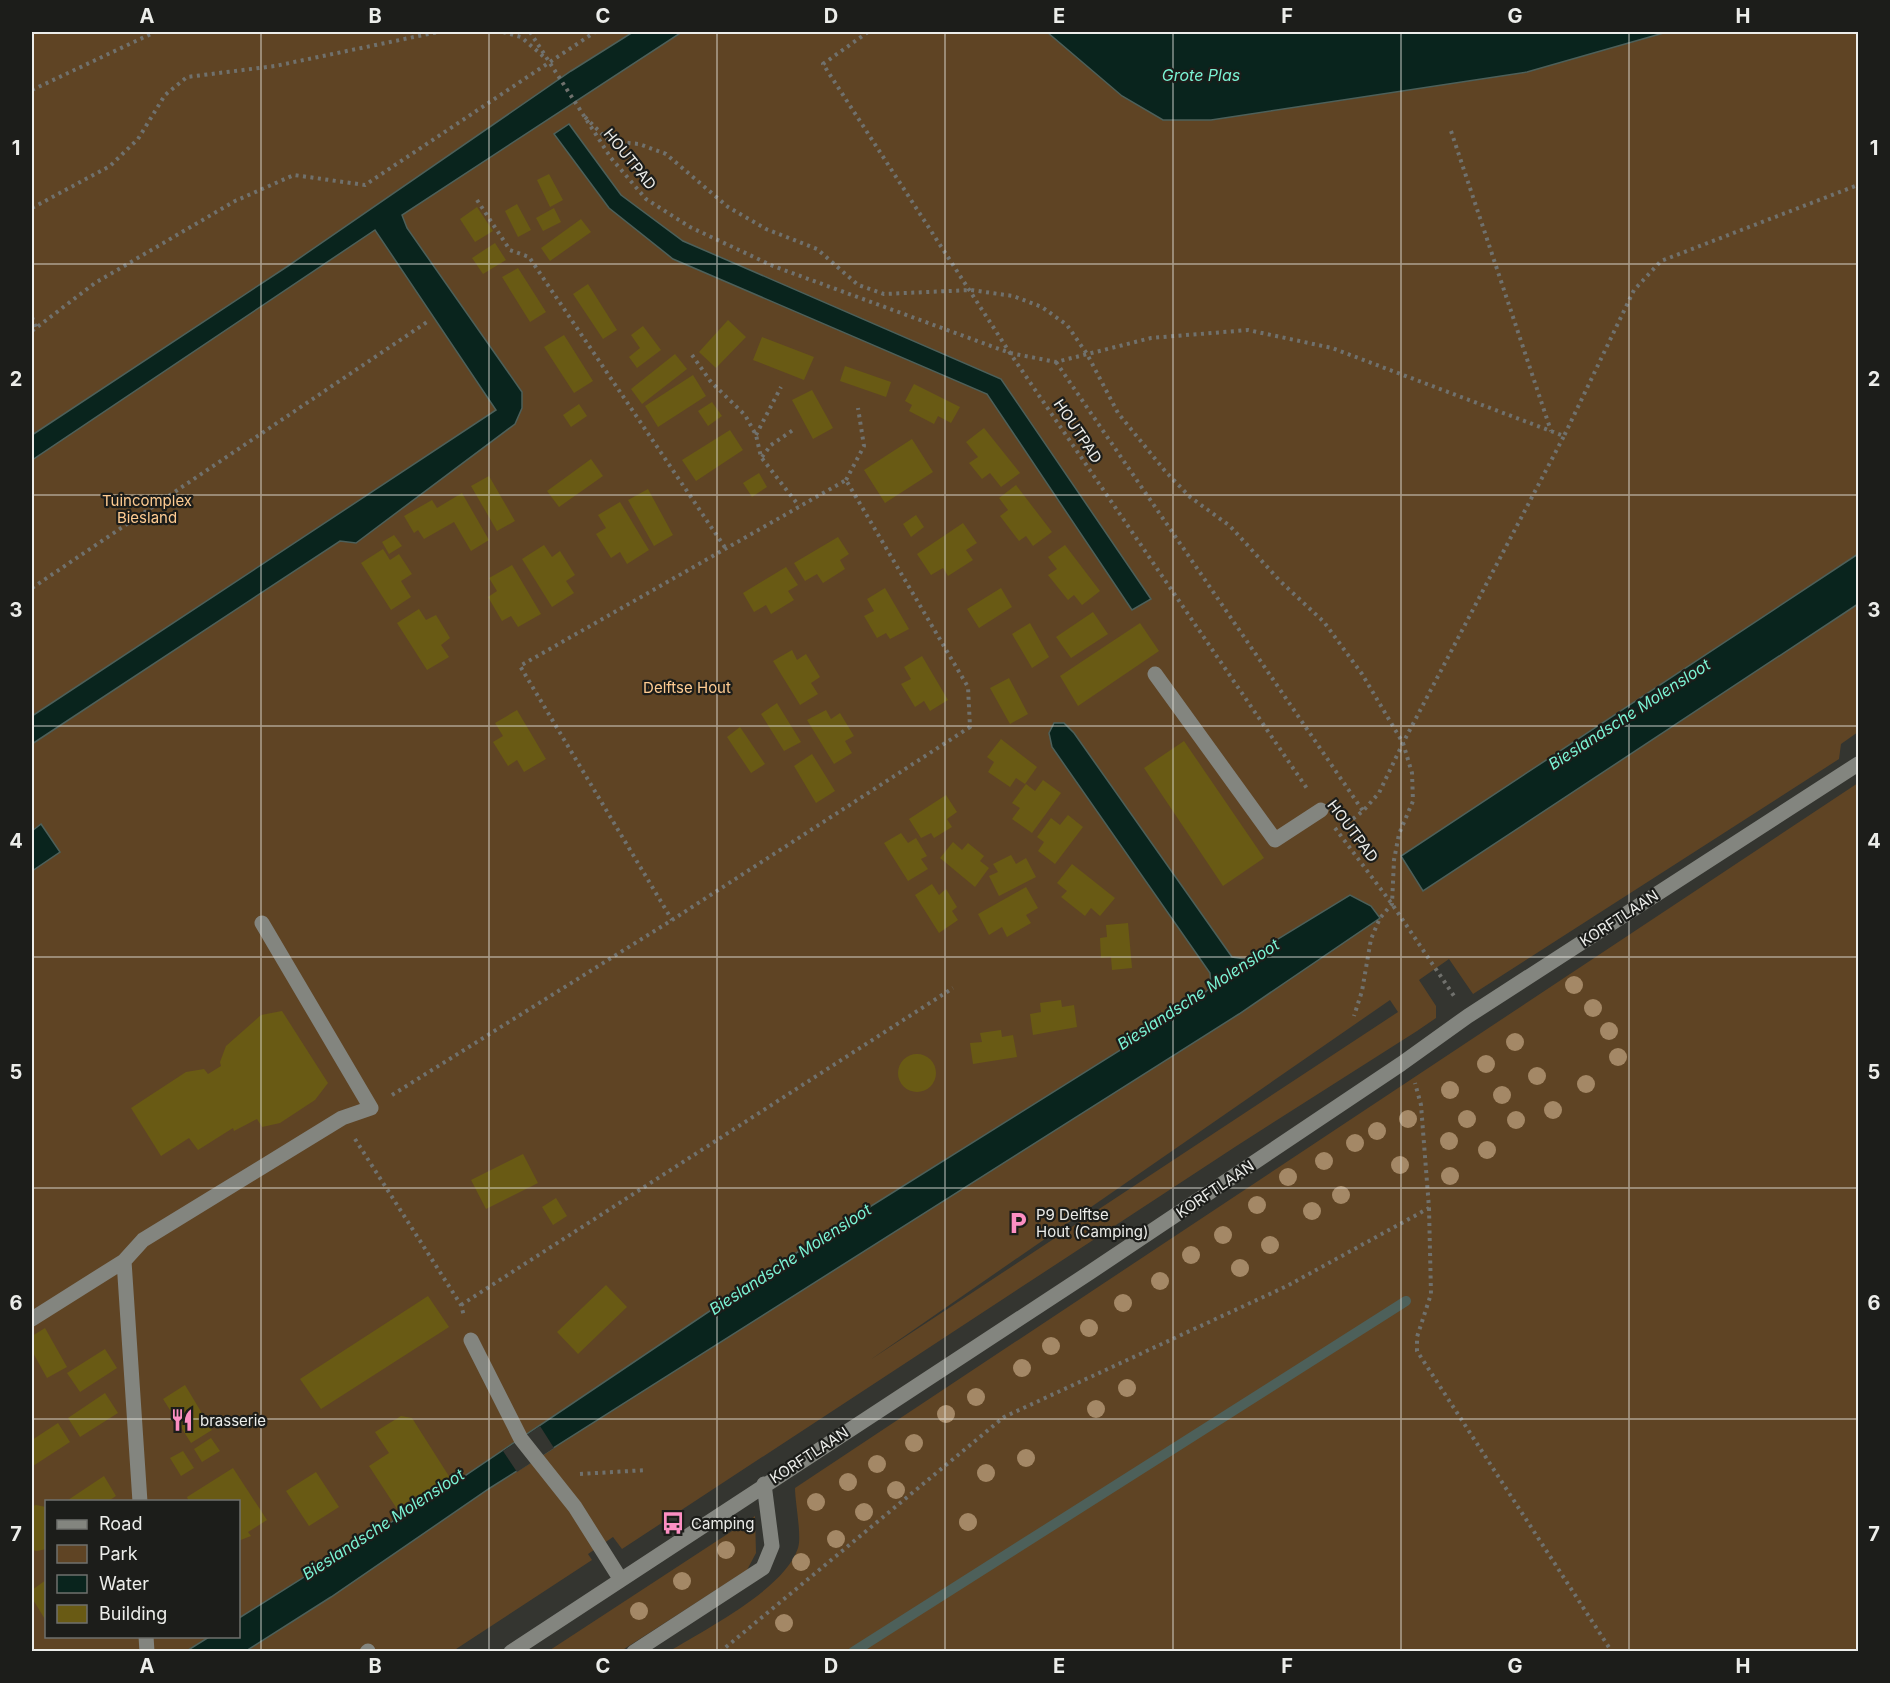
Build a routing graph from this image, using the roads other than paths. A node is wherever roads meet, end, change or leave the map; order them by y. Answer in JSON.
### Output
{"nodes":[{"id":1,"x":1155,"y":675,"type":"dead end"},
{"id":2,"x":1858,"y":764,"type":"edge"},
{"id":3,"x":1321,"y":810,"type":"road end"},
{"id":4,"x":262,"y":923,"type":"dead end"},
{"id":5,"x":124,"y":1261,"type":"junction"},
{"id":6,"x":32,"y":1318,"type":"edge"},
{"id":7,"x":471,"y":1340,"type":"road end"},
{"id":8,"x":764,"y":1484,"type":"junction"},
{"id":9,"x":140,"y":1500,"type":"edge"},
{"id":10,"x":621,"y":1580,"type":"junction"},
{"id":11,"x":511,"y":1652,"type":"edge"},
{"id":12,"x":634,"y":1652,"type":"edge"}],
"edges":[{"from":1,"to":3,"type":"street"},
{"from":2,"to":8,"type":"street","name":"KORFTLAAN"},
{"from":4,"to":5,"type":"street"},
{"from":5,"to":6,"type":"street"},
{"from":5,"to":9,"type":"street"},
{"from":7,"to":10,"type":"street"},
{"from":8,"to":10,"type":"street","name":"KORFTLAAN"},
{"from":8,"to":12,"type":"street"},
{"from":10,"to":11,"type":"street","name":"KORFTLAAN"}]}
